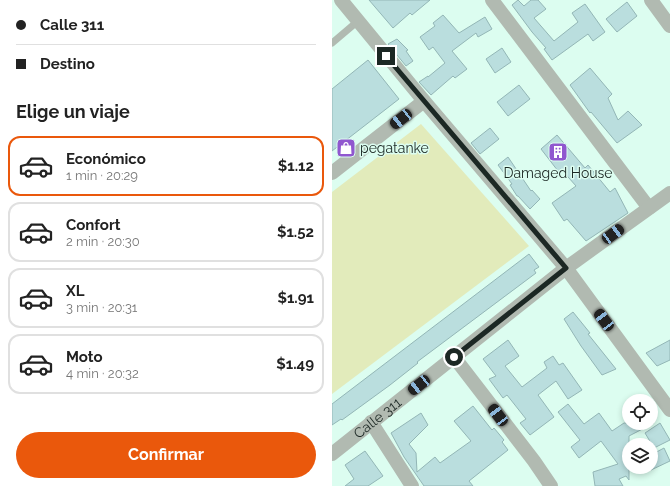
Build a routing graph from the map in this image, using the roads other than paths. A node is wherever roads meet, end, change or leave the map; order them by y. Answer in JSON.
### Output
{"nodes":[{"id":1,"x":341,"y":0,"type":"edge"},
{"id":2,"x":492,"y":0,"type":"edge"},
{"id":3,"x":651,"y":0,"type":"edge"},
{"id":4,"x":358,"y":21,"type":"junction"},
{"id":5,"x":670,"y":26,"type":"edge"},
{"id":6,"x":332,"y":43,"type":"edge"},
{"id":7,"x":424,"y":101,"type":"junction"},
{"id":8,"x":332,"y":173,"type":"edge"},
{"id":9,"x":670,"y":193,"type":"edge"},
{"id":10,"x":649,"y":208,"type":"junction"},
{"id":11,"x":566,"y":268,"type":"junction"},
{"id":12,"x":454,"y":357,"type":"junction"},
{"id":13,"x":670,"y":410,"type":"edge"},
{"id":14,"x":371,"y":422,"type":"junction"},
{"id":15,"x":332,"y":454,"type":"edge"},
{"id":16,"x":412,"y":486,"type":"edge"},
{"id":17,"x":550,"y":486,"type":"edge"}],
"edges":[{"from":1,"to":4,"type":"street"},
{"from":2,"to":10,"type":"street"},
{"from":3,"to":5,"type":"street"},
{"from":4,"to":6,"type":"lane"},
{"from":4,"to":7,"type":"street"},
{"from":7,"to":8,"type":"street"},
{"from":7,"to":11,"type":"street"},
{"from":9,"to":10,"type":"street","name":"Calle 311"},
{"from":10,"to":11,"type":"street","name":"Calle 311"},
{"from":11,"to":12,"type":"street","name":"Calle 311"},
{"from":11,"to":13,"type":"street"},
{"from":12,"to":14,"type":"street","name":"Calle 311"},
{"from":12,"to":17,"type":"street"},
{"from":14,"to":15,"type":"street","name":"Calle 311"},
{"from":14,"to":16,"type":"street"}]}
